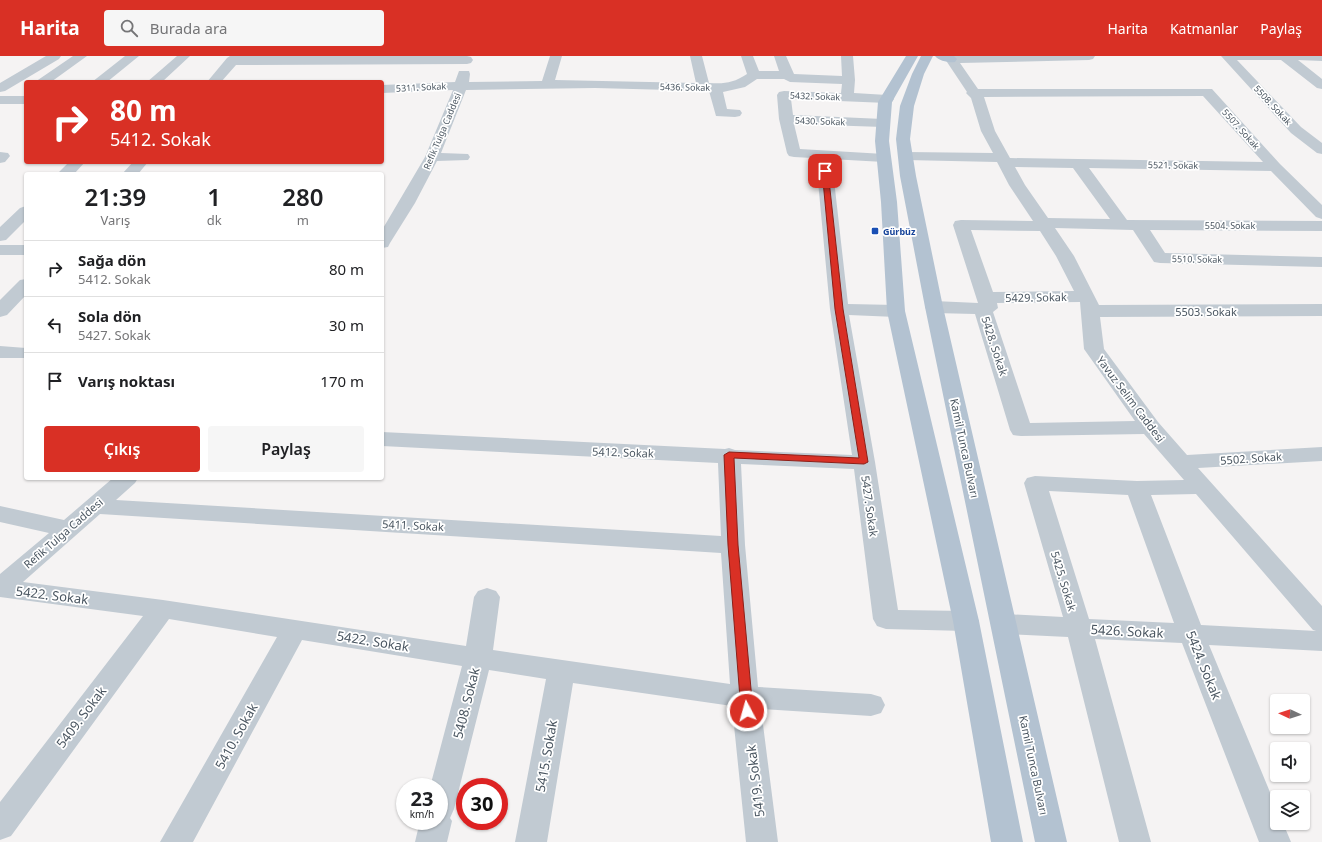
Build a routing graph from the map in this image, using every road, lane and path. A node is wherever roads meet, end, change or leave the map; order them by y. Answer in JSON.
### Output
{"nodes":[{"id":1,"x":55,"y":56,"type":"edge"},
{"id":2,"x":81,"y":56,"type":"edge"},
{"id":3,"x":133,"y":56,"type":"edge"},
{"id":4,"x":184,"y":56,"type":"edge"},
{"id":5,"x":556,"y":56,"type":"edge"},
{"id":6,"x":696,"y":56,"type":"edge"},
{"id":7,"x":747,"y":56,"type":"edge"},
{"id":8,"x":780,"y":56,"type":"edge"},
{"id":9,"x":848,"y":56,"type":"edge"},
{"id":10,"x":912,"y":56,"type":"edge"},
{"id":11,"x":927,"y":56,"type":"edge"},
{"id":12,"x":1050,"y":56,"type":"edge"},
{"id":13,"x":1088,"y":56,"type":"edge"},
{"id":14,"x":1227,"y":56,"type":"edge"},
{"id":15,"x":1232,"y":56,"type":"edge"},
{"id":16,"x":1285,"y":56,"type":"edge"},
{"id":17,"x":1303,"y":56,"type":"edge"},
{"id":18,"x":946,"y":57,"type":"edge"},
{"id":19,"x":1322,"y":57,"type":"edge"},
{"id":20,"x":467,"y":58,"type":"edge"},
{"id":21,"x":234,"y":59,"type":"edge"},
{"id":22,"x":754,"y":75,"type":"junction"},
{"id":23,"x":787,"y":75,"type":"junction"},
{"id":24,"x":45,"y":80,"type":"edge"},
{"id":25,"x":101,"y":80,"type":"edge"},
{"id":26,"x":156,"y":80,"type":"edge"},
{"id":27,"x":216,"y":80,"type":"edge"},
{"id":28,"x":850,"y":80,"type":"junction"},
{"id":29,"x":547,"y":85,"type":"junction"},
{"id":30,"x":1322,"y":85,"type":"edge"},
{"id":31,"x":460,"y":86,"type":"junction"},
{"id":32,"x":709,"y":87,"type":"junction"},
{"id":33,"x":0,"y":88,"type":"edge"},
{"id":34,"x":384,"y":89,"type":"edge"},
{"id":35,"x":973,"y":93,"type":"junction"},
{"id":36,"x":847,"y":97,"type":"junction"},
{"id":37,"x":23,"y":98,"type":"edge"},
{"id":38,"x":887,"y":99,"type":"junction"},
{"id":39,"x":0,"y":100,"type":"edge"},
{"id":40,"x":735,"y":113,"type":"dead end"},
{"id":41,"x":786,"y":120,"type":"junction"},
{"id":42,"x":883,"y":123,"type":"junction"},
{"id":43,"x":1322,"y":150,"type":"edge"},
{"id":44,"x":906,"y":156,"type":"junction"},
{"id":45,"x":432,"y":157,"type":"junction"},
{"id":46,"x":463,"y":157,"type":"dead end"},
{"id":47,"x":884,"y":158,"type":"junction"},
{"id":48,"x":1004,"y":160,"type":"junction"},
{"id":49,"x":76,"y":164,"type":"edge"},
{"id":50,"x":139,"y":164,"type":"edge"},
{"id":51,"x":1078,"y":164,"type":"junction"},
{"id":52,"x":1275,"y":167,"type":"junction"},
{"id":53,"x":825,"y":171,"type":"dead end"},
{"id":54,"x":67,"y":172,"type":"edge"},
{"id":55,"x":132,"y":172,"type":"edge"},
{"id":56,"x":24,"y":213,"type":"edge"},
{"id":57,"x":1322,"y":214,"type":"edge"},
{"id":58,"x":1130,"y":224,"type":"junction"},
{"id":59,"x":1044,"y":225,"type":"junction"},
{"id":60,"x":1232,"y":225,"type":"junction"},
{"id":61,"x":1322,"y":226,"type":"edge"},
{"id":62,"x":0,"y":236,"type":"edge"},
{"id":63,"x":384,"y":240,"type":"edge"},
{"id":64,"x":0,"y":250,"type":"edge"},
{"id":65,"x":24,"y":250,"type":"edge"},
{"id":66,"x":1256,"y":260,"type":"junction"},
{"id":67,"x":1322,"y":262,"type":"edge"},
{"id":68,"x":24,"y":286,"type":"edge"},
{"id":69,"x":985,"y":303,"type":"junction"},
{"id":70,"x":1088,"y":303,"type":"junction"},
{"id":71,"x":934,"y":307,"type":"junction"},
{"id":72,"x":839,"y":309,"type":"junction"},
{"id":73,"x":1322,"y":310,"type":"edge"},
{"id":74,"x":0,"y":311,"type":"edge"},
{"id":75,"x":896,"y":311,"type":"junction"},
{"id":76,"x":0,"y":352,"type":"edge"},
{"id":77,"x":24,"y":353,"type":"dead end"},
{"id":78,"x":1150,"y":427,"type":"junction"},
{"id":79,"x":384,"y":440,"type":"edge"},
{"id":80,"x":1322,"y":454,"type":"edge"},
{"id":81,"x":729,"y":455,"type":"junction"},
{"id":82,"x":864,"y":462,"type":"junction"},
{"id":83,"x":1181,"y":462,"type":"junction"},
{"id":84,"x":125,"y":480,"type":"edge"},
{"id":85,"x":1137,"y":488,"type":"junction"},
{"id":86,"x":1203,"y":488,"type":"junction"},
{"id":87,"x":93,"y":506,"type":"junction"},
{"id":88,"x":0,"y":514,"type":"edge"},
{"id":89,"x":68,"y":529,"type":"junction"},
{"id":90,"x":733,"y":545,"type":"junction"},
{"id":91,"x":0,"y":588,"type":"edge"},
{"id":92,"x":487,"y":596,"type":"dead end"},
{"id":93,"x":163,"y":609,"type":"junction"},
{"id":94,"x":966,"y":621,"type":"junction"},
{"id":95,"x":1322,"y":623,"type":"edge"},
{"id":96,"x":1004,"y":624,"type":"junction"},
{"id":97,"x":1079,"y":628,"type":"junction"},
{"id":98,"x":296,"y":629,"type":"junction"},
{"id":99,"x":1192,"y":634,"type":"junction"},
{"id":100,"x":1322,"y":641,"type":"edge"},
{"id":101,"x":478,"y":658,"type":"junction"},
{"id":102,"x":561,"y":671,"type":"junction"},
{"id":103,"x":745,"y":697,"type":"junction"},
{"id":104,"x":871,"y":705,"type":"dead end"},
{"id":105,"x":447,"y":778,"type":"edge"},
{"id":106,"x":0,"y":826,"type":"edge"},
{"id":107,"x":433,"y":830,"type":"edge"},
{"id":108,"x":176,"y":842,"type":"edge"},
{"id":109,"x":430,"y":842,"type":"edge"},
{"id":110,"x":531,"y":842,"type":"edge"},
{"id":111,"x":762,"y":842,"type":"edge"},
{"id":112,"x":1007,"y":842,"type":"edge"},
{"id":113,"x":1051,"y":842,"type":"edge"},
{"id":114,"x":1135,"y":842,"type":"edge"},
{"id":115,"x":1275,"y":842,"type":"edge"}],
"edges":[{"from":1,"to":33,"type":"street"},
{"from":2,"to":24,"type":"street"},
{"from":3,"to":25,"type":"street"},
{"from":4,"to":26,"type":"street"},
{"from":5,"to":29,"type":"street"},
{"from":6,"to":32,"type":"street"},
{"from":7,"to":22,"type":"street"},
{"from":8,"to":23,"type":"street"},
{"from":9,"to":28,"type":"street"},
{"from":10,"to":38,"type":"main road"},
{"from":11,"to":44,"type":"main road","name":"Kamil Tunca Bulvarı"},
{"from":12,"to":13,"type":"street"},
{"from":12,"to":18,"type":"street"},
{"from":14,"to":43,"type":"street","name":"5508. Sokak"},
{"from":15,"to":16,"type":"street"},
{"from":16,"to":17,"type":"street"},
{"from":16,"to":30,"type":"street"},
{"from":17,"to":19,"type":"street"},
{"from":18,"to":35,"type":"street","name":"Yavuz Selim Caddesi"},
{"from":20,"to":21,"type":"street"},
{"from":20,"to":31,"type":"street","name":"Refik Tulga Caddesi"},
{"from":21,"to":27,"type":"street"},
{"from":22,"to":23,"type":"street","name":"5436. Sokak"},
{"from":22,"to":32,"type":"street","name":"5436. Sokak"},
{"from":23,"to":28,"type":"street","name":"5436. Sokak"},
{"from":28,"to":36,"type":"street"},
{"from":29,"to":31,"type":"street","name":"5436. Sokak"},
{"from":29,"to":32,"type":"street","name":"5436. Sokak"},
{"from":31,"to":34,"type":"street","name":"5311. Sokak"},
{"from":31,"to":45,"type":"street","name":"Refik Tulga Caddesi"},
{"from":32,"to":40,"type":"street"},
{"from":35,"to":48,"type":"street","name":"Yavuz Selim Caddesi"},
{"from":35,"to":52,"type":"street","name":"5507. Sokak"},
{"from":36,"to":38,"type":"street"},
{"from":36,"to":41,"type":"street","name":"5432. Sokak"},
{"from":37,"to":39,"type":"street"},
{"from":38,"to":42,"type":"main road"},
{"from":41,"to":42,"type":"street","name":"5430. Sokak"},
{"from":41,"to":47,"type":"street","name":"5430. Sokak"},
{"from":42,"to":47,"type":"main road"},
{"from":44,"to":48,"type":"street","name":"5521. Sokak"},
{"from":44,"to":71,"type":"main road","name":"Kamil Tunca Bulvarı"},
{"from":45,"to":46,"type":"street"},
{"from":45,"to":63,"type":"street","name":"Refik Tulga Caddesi"},
{"from":47,"to":75,"type":"main road"},
{"from":48,"to":51,"type":"street","name":"5521. Sokak"},
{"from":48,"to":59,"type":"street","name":"Yavuz Selim Caddesi"},
{"from":49,"to":54,"type":"street"},
{"from":50,"to":55,"type":"street"},
{"from":51,"to":52,"type":"street","name":"5521. Sokak"},
{"from":51,"to":58,"type":"street"},
{"from":52,"to":57,"type":"street"},
{"from":53,"to":72,"type":"street","name":"5427. Sokak"},
{"from":56,"to":62,"type":"street"},
{"from":58,"to":59,"type":"street"},
{"from":58,"to":60,"type":"street","name":"5504. Sokak"},
{"from":58,"to":66,"type":"street","name":"5510. Sokak"},
{"from":59,"to":69,"type":"street","name":"5428. Sokak"},
{"from":59,"to":70,"type":"street","name":"Yavuz Selim Caddesi"},
{"from":60,"to":61,"type":"street","name":"5504. Sokak"},
{"from":60,"to":66,"type":"street"},
{"from":64,"to":65,"type":"street"},
{"from":66,"to":67,"type":"street","name":"5510. Sokak"},
{"from":68,"to":74,"type":"street"},
{"from":69,"to":70,"type":"street","name":"5429. Sokak"},
{"from":69,"to":71,"type":"street","name":"5429. Sokak"},
{"from":69,"to":78,"type":"street","name":"5428. Sokak"},
{"from":70,"to":73,"type":"street","name":"5503. Sokak"},
{"from":70,"to":78,"type":"street","name":"Yavuz Selim Caddesi"},
{"from":71,"to":96,"type":"main road","name":"Kamil Tunca Bulvarı"},
{"from":72,"to":75,"type":"street"},
{"from":72,"to":82,"type":"street","name":"5427. Sokak"},
{"from":75,"to":94,"type":"main road"},
{"from":76,"to":77,"type":"street"},
{"from":78,"to":83,"type":"street","name":"Yavuz Selim Caddesi"},
{"from":79,"to":81,"type":"street","name":"5412. Sokak"},
{"from":80,"to":83,"type":"street","name":"5502. Sokak"},
{"from":81,"to":82,"type":"street","name":"5412. Sokak"},
{"from":81,"to":90,"type":"street","name":"5419. Sokak"},
{"from":82,"to":94,"type":"street","name":"5427. Sokak"},
{"from":83,"to":86,"type":"street","name":"Yavuz Selim Caddesi"},
{"from":84,"to":87,"type":"street","name":"Refik Tulga Caddesi"},
{"from":85,"to":86,"type":"street","name":"5425. Sokak"},
{"from":85,"to":97,"type":"street","name":"5425. Sokak"},
{"from":85,"to":99,"type":"street","name":"5424. Sokak"},
{"from":86,"to":95,"type":"street","name":"Yavuz Selim Caddesi"},
{"from":87,"to":89,"type":"street","name":"Refik Tulga Caddesi"},
{"from":87,"to":90,"type":"street","name":"5411. Sokak"},
{"from":88,"to":89,"type":"street"},
{"from":89,"to":91,"type":"street","name":"Refik Tulga Caddesi"},
{"from":90,"to":103,"type":"street","name":"5419. Sokak"},
{"from":91,"to":93,"type":"street","name":"5422. Sokak"},
{"from":92,"to":101,"type":"street","name":"5408. Sokak"},
{"from":93,"to":98,"type":"street","name":"5422. Sokak"},
{"from":93,"to":106,"type":"street","name":"5409. Sokak"},
{"from":94,"to":112,"type":"main road"},
{"from":96,"to":97,"type":"street","name":"5426. Sokak"},
{"from":96,"to":113,"type":"main road","name":"Kamil Tunca Bulvarı"},
{"from":97,"to":99,"type":"street","name":"5426. Sokak"},
{"from":97,"to":114,"type":"street","name":"5425. Sokak"},
{"from":98,"to":101,"type":"street","name":"5422. Sokak"},
{"from":98,"to":108,"type":"street","name":"5410. Sokak"},
{"from":99,"to":100,"type":"street","name":"5426. Sokak"},
{"from":99,"to":115,"type":"street","name":"5424. Sokak"},
{"from":101,"to":102,"type":"street","name":"5422. Sokak"},
{"from":101,"to":105,"type":"street","name":"5408. Sokak"},
{"from":102,"to":103,"type":"street","name":"5422. Sokak"},
{"from":102,"to":110,"type":"street","name":"5415. Sokak"},
{"from":103,"to":104,"type":"street"},
{"from":103,"to":111,"type":"street","name":"5419. Sokak"},
{"from":107,"to":109,"type":"street"}]}
